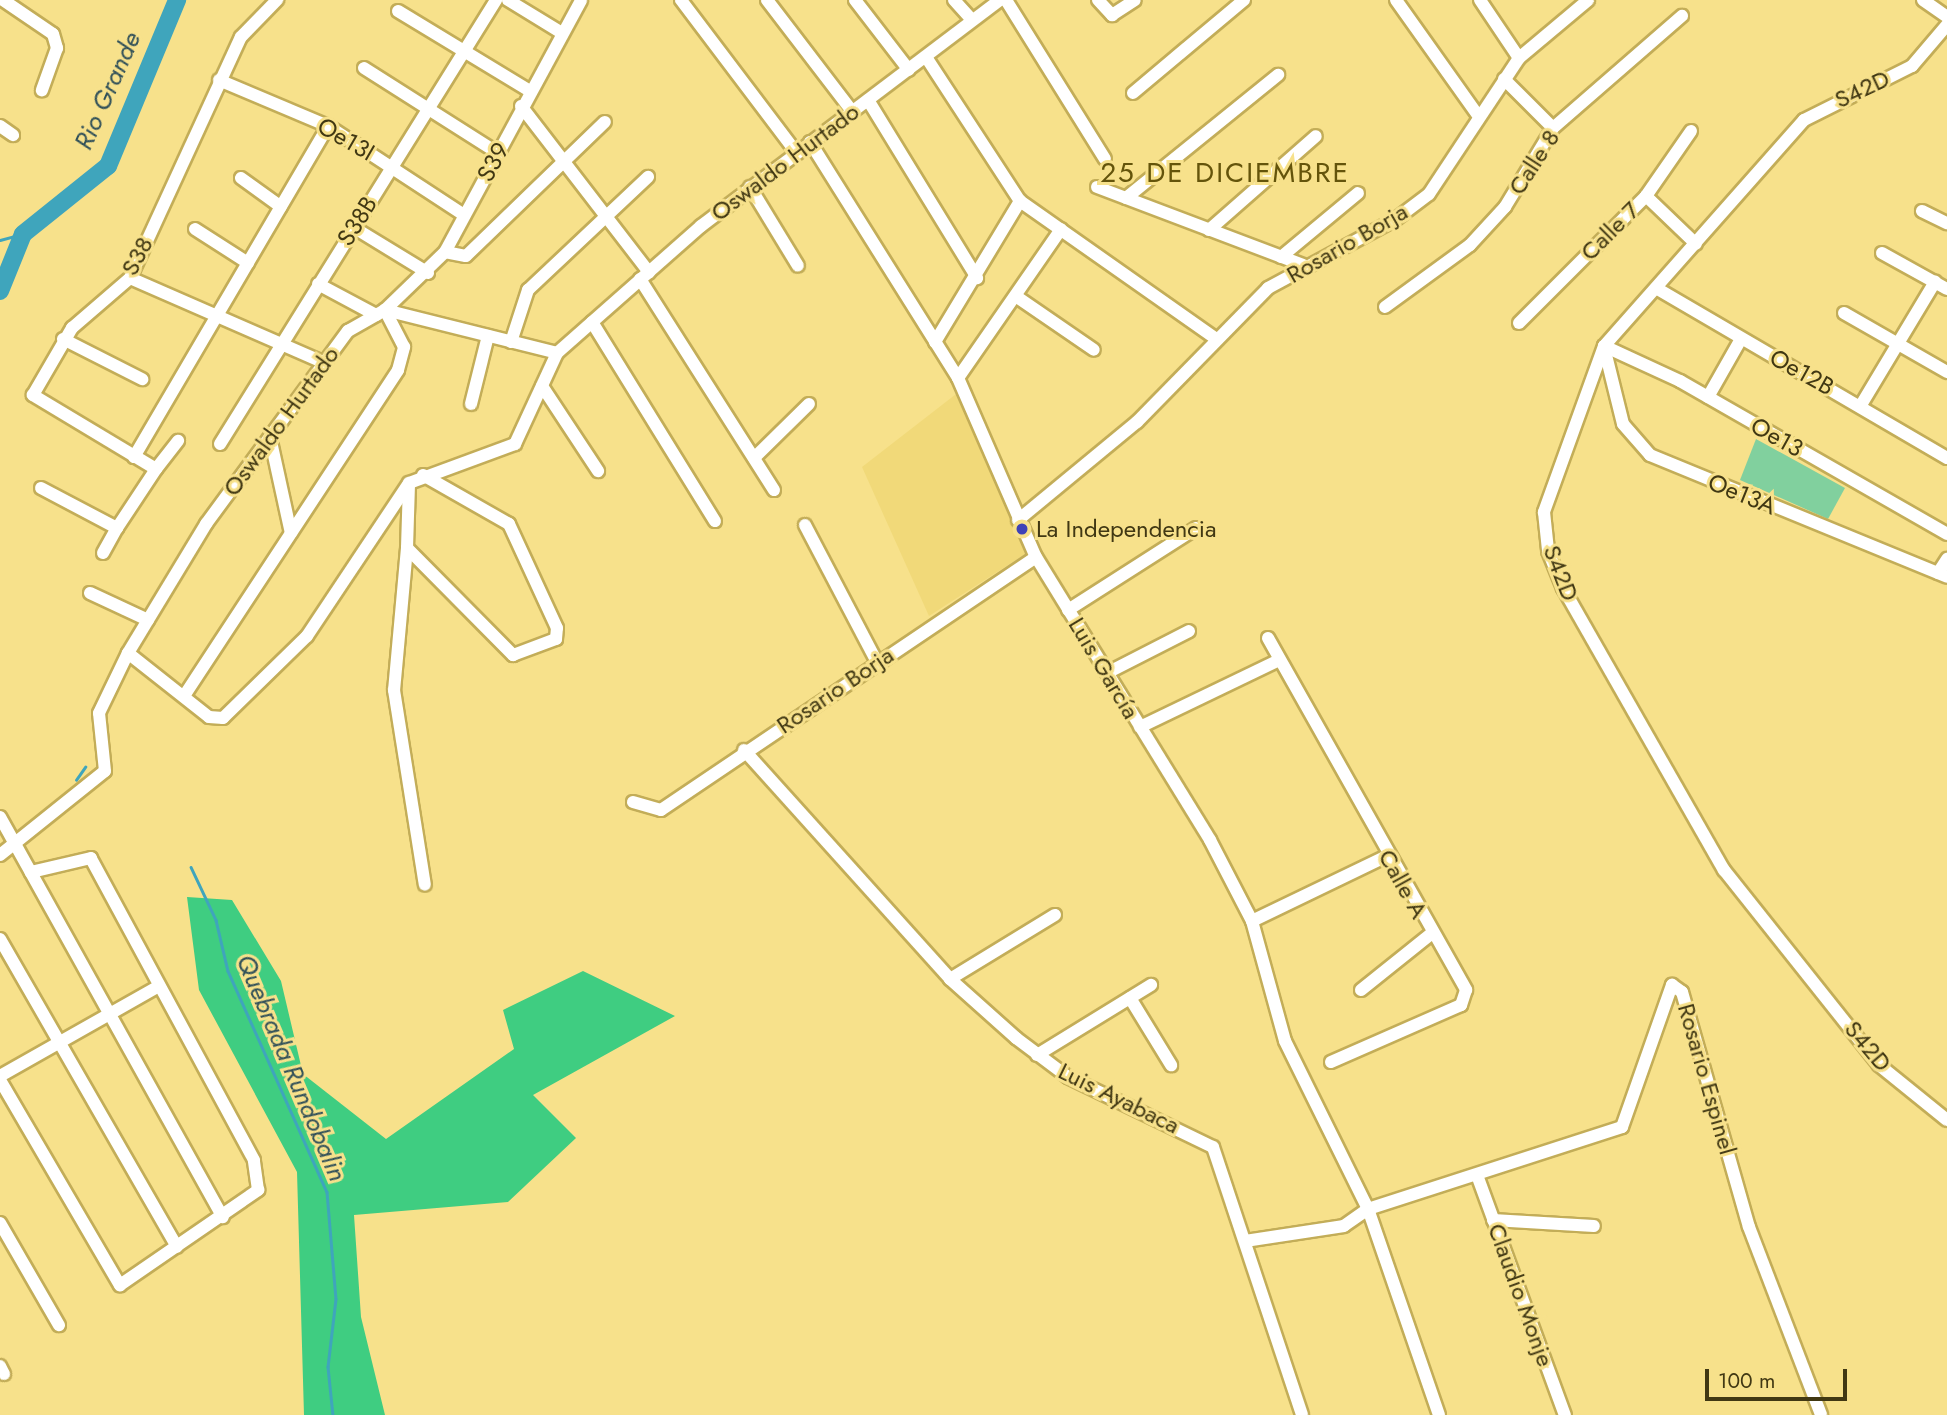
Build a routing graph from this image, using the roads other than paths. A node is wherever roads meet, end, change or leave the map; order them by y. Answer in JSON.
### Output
{"nodes":[{"id":1,"x":3,"y":0,"type":"edge"},
{"id":2,"x":277,"y":0,"type":"edge"},
{"id":3,"x":496,"y":0,"type":"edge"},
{"id":4,"x":508,"y":0,"type":"edge"},
{"id":5,"x":581,"y":0,"type":"edge"},
{"id":6,"x":681,"y":0,"type":"edge"},
{"id":7,"x":766,"y":0,"type":"edge"},
{"id":8,"x":855,"y":0,"type":"edge"},
{"id":9,"x":954,"y":0,"type":"edge"},
{"id":10,"x":1000,"y":0,"type":"edge"},
{"id":11,"x":1006,"y":0,"type":"edge"},
{"id":12,"x":1098,"y":0,"type":"edge"},
{"id":13,"x":1135,"y":0,"type":"edge"},
{"id":14,"x":1244,"y":0,"type":"edge"},
{"id":15,"x":1396,"y":0,"type":"edge"},
{"id":16,"x":1480,"y":0,"type":"edge"},
{"id":17,"x":1588,"y":0,"type":"edge"},
{"id":18,"x":1928,"y":1,"type":"edge"},
{"id":19,"x":1570,"y":5,"type":"edge"},
{"id":20,"x":398,"y":11,"type":"dead end"},
{"id":21,"x":1682,"y":16,"type":"dead end"},
{"id":22,"x":1947,"y":17,"type":"edge"},
{"id":23,"x":972,"y":20,"type":"junction"},
{"id":24,"x":1947,"y":25,"type":"edge"},
{"id":25,"x":562,"y":33,"type":"junction"},
{"id":26,"x":463,"y":51,"type":"junction"},
{"id":27,"x":926,"y":57,"type":"junction"},
{"id":28,"x":1519,"y":58,"type":"junction"},
{"id":29,"x":365,"y":68,"type":"dead end"},
{"id":30,"x":909,"y":69,"type":"junction"},
{"id":31,"x":1278,"y":75,"type":"dead end"},
{"id":32,"x":1504,"y":79,"type":"junction"},
{"id":33,"x":219,"y":80,"type":"junction"},
{"id":34,"x":42,"y":90,"type":"dead end"},
{"id":35,"x":530,"y":91,"type":"junction"},
{"id":36,"x":1133,"y":93,"type":"dead end"},
{"id":37,"x":868,"y":100,"type":"junction"},
{"id":38,"x":522,"y":106,"type":"junction"},
{"id":39,"x":426,"y":110,"type":"junction"},
{"id":40,"x":852,"y":111,"type":"junction"},
{"id":41,"x":1477,"y":114,"type":"junction"},
{"id":42,"x":605,"y":122,"type":"dead end"},
{"id":43,"x":0,"y":126,"type":"edge"},
{"id":44,"x":328,"y":126,"type":"junction"},
{"id":45,"x":1553,"y":128,"type":"junction"},
{"id":46,"x":1691,"y":131,"type":"dead end"},
{"id":47,"x":13,"y":135,"type":"dead end"},
{"id":48,"x":1316,"y":136,"type":"dead end"},
{"id":49,"x":810,"y":142,"type":"junction"},
{"id":50,"x":796,"y":152,"type":"junction"},
{"id":51,"x":498,"y":153,"type":"junction"},
{"id":52,"x":1105,"y":159,"type":"dead end"},
{"id":53,"x":564,"y":162,"type":"junction"},
{"id":54,"x":391,"y":166,"type":"junction"},
{"id":55,"x":648,"y":177,"type":"dead end"},
{"id":56,"x":241,"y":178,"type":"dead end"},
{"id":57,"x":750,"y":187,"type":"junction"},
{"id":58,"x":1097,"y":187,"type":"dead end"},
{"id":59,"x":1358,"y":193,"type":"dead end"},
{"id":60,"x":1646,"y":196,"type":"junction"},
{"id":61,"x":1126,"y":198,"type":"junction"},
{"id":62,"x":1020,"y":201,"type":"junction"},
{"id":63,"x":281,"y":207,"type":"junction"},
{"id":64,"x":1922,"y":211,"type":"dead end"},
{"id":65,"x":464,"y":215,"type":"junction"},
{"id":66,"x":607,"y":218,"type":"junction"},
{"id":67,"x":1947,"y":223,"type":"edge"},
{"id":68,"x":353,"y":226,"type":"junction"},
{"id":69,"x":195,"y":229,"type":"dead end"},
{"id":70,"x":1061,"y":229,"type":"junction"},
{"id":71,"x":1209,"y":230,"type":"junction"},
{"id":72,"x":1696,"y":244,"type":"junction"},
{"id":73,"x":445,"y":252,"type":"junction"},
{"id":74,"x":1882,"y":253,"type":"dead end"},
{"id":75,"x":1281,"y":257,"type":"junction"},
{"id":76,"x":248,"y":262,"type":"junction"},
{"id":77,"x":1303,"y":265,"type":"junction"},
{"id":78,"x":798,"y":266,"type":"dead end"},
{"id":79,"x":428,"y":273,"type":"junction"},
{"id":80,"x":645,"y":276,"type":"junction"},
{"id":81,"x":130,"y":278,"type":"junction"},
{"id":82,"x":977,"y":278,"type":"junction"},
{"id":83,"x":1935,"y":282,"type":"junction"},
{"id":84,"x":318,"y":284,"type":"junction"},
{"id":85,"x":1656,"y":288,"type":"junction"},
{"id":86,"x":1947,"y":289,"type":"edge"},
{"id":87,"x":1017,"y":298,"type":"junction"},
{"id":88,"x":1385,"y":307,"type":"dead end"},
{"id":89,"x":380,"y":312,"type":"junction"},
{"id":90,"x":1844,"y":313,"type":"dead end"},
{"id":91,"x":217,"y":316,"type":"junction"},
{"id":92,"x":592,"y":322,"type":"junction"},
{"id":93,"x":1519,"y":323,"type":"dead end"},
{"id":94,"x":488,"y":336,"type":"junction"},
{"id":95,"x":1215,"y":338,"type":"junction"},
{"id":96,"x":63,"y":339,"type":"junction"},
{"id":97,"x":1741,"y":339,"type":"junction"},
{"id":98,"x":279,"y":341,"type":"junction"},
{"id":99,"x":511,"y":342,"type":"junction"},
{"id":100,"x":935,"y":342,"type":"junction"},
{"id":101,"x":1898,"y":343,"type":"junction"},
{"id":102,"x":1604,"y":346,"type":"junction"},
{"id":103,"x":1094,"y":350,"type":"dead end"},
{"id":104,"x":557,"y":353,"type":"junction"},
{"id":105,"x":320,"y":361,"type":"junction"},
{"id":106,"x":1947,"y":372,"type":"edge"},
{"id":107,"x":958,"y":378,"type":"junction"},
{"id":108,"x":142,"y":379,"type":"dead end"},
{"id":109,"x":542,"y":386,"type":"junction"},
{"id":110,"x":1708,"y":397,"type":"junction"},
{"id":111,"x":471,"y":404,"type":"dead end"},
{"id":112,"x":809,"y":404,"type":"dead end"},
{"id":113,"x":1861,"y":405,"type":"junction"},
{"id":114,"x":270,"y":437,"type":"junction"},
{"id":115,"x":178,"y":441,"type":"dead end"},
{"id":116,"x":220,"y":444,"type":"dead end"},
{"id":117,"x":134,"y":457,"type":"junction"},
{"id":118,"x":754,"y":458,"type":"junction"},
{"id":119,"x":1947,"y":458,"type":"edge"},
{"id":120,"x":156,"y":469,"type":"junction"},
{"id":121,"x":598,"y":471,"type":"dead end"},
{"id":122,"x":423,"y":475,"type":"junction"},
{"id":123,"x":409,"y":483,"type":"junction"},
{"id":124,"x":41,"y":488,"type":"dead end"},
{"id":125,"x":774,"y":490,"type":"dead end"},
{"id":126,"x":1018,"y":520,"type":"junction"},
{"id":127,"x":715,"y":521,"type":"dead end"},
{"id":128,"x":805,"y":525,"type":"dead end"},
{"id":129,"x":117,"y":528,"type":"junction"},
{"id":130,"x":1196,"y":528,"type":"dead end"},
{"id":131,"x":291,"y":533,"type":"junction"},
{"id":132,"x":1947,"y":534,"type":"edge"},
{"id":133,"x":407,"y":548,"type":"junction"},
{"id":134,"x":103,"y":552,"type":"dead end"},
{"id":135,"x":1036,"y":557,"type":"junction"},
{"id":136,"x":1947,"y":559,"type":"edge"},
{"id":137,"x":1942,"y":575,"type":"edge"},
{"id":138,"x":90,"y":593,"type":"dead end"},
{"id":139,"x":1068,"y":610,"type":"junction"},
{"id":140,"x":148,"y":620,"type":"junction"},
{"id":141,"x":1189,"y":631,"type":"dead end"},
{"id":142,"x":1268,"y":638,"type":"dead end"},
{"id":143,"x":128,"y":653,"type":"junction"},
{"id":144,"x":1279,"y":660,"type":"junction"},
{"id":145,"x":877,"y":662,"type":"junction"},
{"id":146,"x":1107,"y":673,"type":"junction"},
{"id":147,"x":186,"y":693,"type":"junction"},
{"id":148,"x":1140,"y":727,"type":"junction"},
{"id":149,"x":744,"y":750,"type":"junction"},
{"id":150,"x":633,"y":802,"type":"dead end"},
{"id":151,"x":0,"y":817,"type":"edge"},
{"id":152,"x":15,"y":845,"type":"junction"},
{"id":153,"x":0,"y":855,"type":"edge"},
{"id":154,"x":1387,"y":856,"type":"junction"},
{"id":155,"x":31,"y":872,"type":"junction"},
{"id":156,"x":425,"y":885,"type":"dead end"},
{"id":157,"x":1055,"y":915,"type":"dead end"},
{"id":158,"x":1252,"y":921,"type":"junction"},
{"id":159,"x":1431,"y":934,"type":"junction"},
{"id":160,"x":0,"y":939,"type":"edge"},
{"id":161,"x":950,"y":979,"type":"junction"},
{"id":162,"x":1151,"y":985,"type":"dead end"},
{"id":163,"x":159,"y":986,"type":"junction"},
{"id":164,"x":1361,"y":990,"type":"dead end"},
{"id":165,"x":1130,"y":998,"type":"junction"},
{"id":166,"x":110,"y":1012,"type":"junction"},
{"id":167,"x":60,"y":1041,"type":"junction"},
{"id":168,"x":1037,"y":1055,"type":"junction"},
{"id":169,"x":1331,"y":1062,"type":"dead end"},
{"id":170,"x":1171,"y":1065,"type":"dead end"},
{"id":171,"x":0,"y":1078,"type":"edge"},
{"id":172,"x":1947,"y":1120,"type":"edge"},
{"id":173,"x":1477,"y":1175,"type":"junction"},
{"id":174,"x":1368,"y":1209,"type":"junction"},
{"id":175,"x":223,"y":1217,"type":"junction"},
{"id":176,"x":1493,"y":1220,"type":"junction"},
{"id":177,"x":0,"y":1223,"type":"edge"},
{"id":178,"x":1594,"y":1226,"type":"dead end"},
{"id":179,"x":1245,"y":1241,"type":"junction"},
{"id":180,"x":177,"y":1247,"type":"junction"},
{"id":181,"x":60,"y":1325,"type":"dead end"},
{"id":182,"x":1302,"y":1415,"type":"edge"},
{"id":183,"x":1439,"y":1415,"type":"edge"},
{"id":184,"x":1565,"y":1415,"type":"edge"},
{"id":185,"x":1821,"y":1415,"type":"edge"}],
"edges":[{"from":1,"to":34,"type":"street"},
{"from":2,"to":33,"type":"street","name":"S38"},
{"from":3,"to":26,"type":"street","name":"S38B"},
{"from":4,"to":25,"type":"street"},
{"from":5,"to":25,"type":"street","name":"S39"},
{"from":6,"to":50,"type":"street"},
{"from":7,"to":40,"type":"street"},
{"from":8,"to":30,"type":"street"},
{"from":9,"to":23,"type":"street"},
{"from":10,"to":23,"type":"street","name":"Oswaldo Hurtado"},
{"from":11,"to":52,"type":"street"},
{"from":12,"to":13,"type":"street"},
{"from":14,"to":36,"type":"street"},
{"from":15,"to":41,"type":"street"},
{"from":16,"to":28,"type":"street"},
{"from":17,"to":19,"type":"street","name":"Rosario Borja"},
{"from":18,"to":22,"type":"street"},
{"from":19,"to":28,"type":"street","name":"Rosario Borja"},
{"from":20,"to":26,"type":"street"},
{"from":21,"to":45,"type":"street","name":"Calle 8"},
{"from":23,"to":27,"type":"street","name":"Oswaldo Hurtado"},
{"from":24,"to":72,"type":"street","name":"S42D"},
{"from":25,"to":35,"type":"street","name":"S39"},
{"from":26,"to":35,"type":"street"},
{"from":26,"to":39,"type":"street","name":"S38B"},
{"from":27,"to":30,"type":"street","name":"Oswaldo Hurtado"},
{"from":27,"to":62,"type":"street"},
{"from":28,"to":32,"type":"street","name":"Rosario Borja"},
{"from":29,"to":39,"type":"street"},
{"from":30,"to":37,"type":"street","name":"Oswaldo Hurtado"},
{"from":31,"to":61,"type":"street"},
{"from":32,"to":41,"type":"street","name":"Rosario Borja"},
{"from":32,"to":45,"type":"street"},
{"from":33,"to":44,"type":"street","name":"Oe13I"},
{"from":33,"to":81,"type":"street","name":"S38"},
{"from":35,"to":38,"type":"street","name":"S39"},
{"from":37,"to":40,"type":"street","name":"Oswaldo Hurtado"},
{"from":37,"to":82,"type":"street"},
{"from":38,"to":51,"type":"street","name":"S39"},
{"from":38,"to":53,"type":"street"},
{"from":39,"to":51,"type":"street"},
{"from":39,"to":54,"type":"street","name":"S38B"},
{"from":40,"to":49,"type":"street","name":"Oswaldo Hurtado"},
{"from":41,"to":77,"type":"street","name":"Rosario Borja"},
{"from":42,"to":53,"type":"street"},
{"from":43,"to":47,"type":"street"},
{"from":44,"to":54,"type":"street","name":"Oe13I"},
{"from":44,"to":63,"type":"street"},
{"from":45,"to":88,"type":"street","name":"Calle 8"},
{"from":46,"to":60,"type":"street","name":"Calle 7"},
{"from":48,"to":71,"type":"street"},
{"from":49,"to":50,"type":"street","name":"Oswaldo Hurtado"},
{"from":49,"to":100,"type":"street","name":"Luis García"},
{"from":50,"to":57,"type":"street","name":"Oswaldo Hurtado"},
{"from":51,"to":65,"type":"street","name":"S39"},
{"from":53,"to":66,"type":"street"},
{"from":53,"to":73,"type":"street"},
{"from":54,"to":65,"type":"street","name":"Oe13I"},
{"from":54,"to":68,"type":"street","name":"S38B"},
{"from":55,"to":66,"type":"street"},
{"from":56,"to":63,"type":"street"},
{"from":57,"to":78,"type":"street"},
{"from":57,"to":80,"type":"street","name":"Oswaldo Hurtado"},
{"from":58,"to":61,"type":"street"},
{"from":59,"to":75,"type":"street"},
{"from":60,"to":72,"type":"street"},
{"from":60,"to":93,"type":"street","name":"Calle 7"},
{"from":61,"to":71,"type":"street"},
{"from":62,"to":70,"type":"street"},
{"from":62,"to":82,"type":"street"},
{"from":63,"to":76,"type":"street"},
{"from":64,"to":67,"type":"street"},
{"from":65,"to":73,"type":"street","name":"S39"},
{"from":66,"to":80,"type":"street"},
{"from":66,"to":99,"type":"street"},
{"from":68,"to":79,"type":"street"},
{"from":68,"to":84,"type":"street","name":"S38B"},
{"from":69,"to":76,"type":"street"},
{"from":70,"to":87,"type":"street"},
{"from":70,"to":95,"type":"street"},
{"from":71,"to":75,"type":"street"},
{"from":72,"to":85,"type":"street","name":"S42D"},
{"from":73,"to":79,"type":"street","name":"S39"},
{"from":74,"to":83,"type":"street"},
{"from":75,"to":77,"type":"street"},
{"from":76,"to":91,"type":"street"},
{"from":77,"to":95,"type":"street","name":"Rosario Borja"},
{"from":79,"to":89,"type":"street","name":"S39"},
{"from":80,"to":92,"type":"street","name":"Oswaldo Hurtado"},
{"from":80,"to":118,"type":"street"},
{"from":81,"to":91,"type":"street"},
{"from":81,"to":96,"type":"street","name":"S38"},
{"from":82,"to":100,"type":"street"},
{"from":83,"to":86,"type":"street"},
{"from":83,"to":101,"type":"street"},
{"from":84,"to":89,"type":"street"},
{"from":84,"to":98,"type":"street","name":"S38B"},
{"from":85,"to":97,"type":"street","name":"Oe12B"},
{"from":85,"to":102,"type":"street","name":"S42D"},
{"from":87,"to":103,"type":"street"},
{"from":87,"to":107,"type":"street"},
{"from":89,"to":94,"type":"street"},
{"from":89,"to":105,"type":"street","name":"Oswaldo Hurtado"},
{"from":89,"to":131,"type":"street"},
{"from":90,"to":101,"type":"street"},
{"from":91,"to":98,"type":"street"},
{"from":91,"to":117,"type":"street"},
{"from":92,"to":104,"type":"street","name":"Oswaldo Hurtado"},
{"from":92,"to":127,"type":"street"},
{"from":94,"to":99,"type":"street"},
{"from":94,"to":111,"type":"street"},
{"from":95,"to":126,"type":"street","name":"Rosario Borja"},
{"from":96,"to":108,"type":"street"},
{"from":96,"to":117,"type":"street","name":"S38"},
{"from":97,"to":110,"type":"street"},
{"from":97,"to":113,"type":"street","name":"Oe12B"},
{"from":98,"to":105,"type":"street"},
{"from":98,"to":116,"type":"street","name":"S38B"},
{"from":99,"to":104,"type":"street"},
{"from":100,"to":107,"type":"street","name":"Luis García"},
{"from":101,"to":106,"type":"street"},
{"from":101,"to":113,"type":"street"},
{"from":102,"to":110,"type":"street","name":"Oe13"},
{"from":102,"to":137,"type":"street","name":"Oe13A"},
{"from":102,"to":172,"type":"street","name":"S42D"},
{"from":104,"to":109,"type":"street"},
{"from":105,"to":114,"type":"street","name":"Oswaldo Hurtado"},
{"from":107,"to":126,"type":"street","name":"Luis García"},
{"from":109,"to":121,"type":"street"},
{"from":109,"to":122,"type":"street"},
{"from":110,"to":132,"type":"street","name":"Oe13"},
{"from":112,"to":118,"type":"street"},
{"from":113,"to":119,"type":"street","name":"Oe12B"},
{"from":114,"to":131,"type":"street"},
{"from":114,"to":140,"type":"street","name":"Oswaldo Hurtado"},
{"from":115,"to":120,"type":"street"},
{"from":117,"to":120,"type":"street","name":"S38"},
{"from":118,"to":125,"type":"street"},
{"from":120,"to":129,"type":"street"},
{"from":122,"to":123,"type":"street"},
{"from":122,"to":133,"type":"street"},
{"from":123,"to":133,"type":"street"},
{"from":123,"to":147,"type":"street"},
{"from":124,"to":129,"type":"street"},
{"from":126,"to":135,"type":"street","name":"Luis García"},
{"from":128,"to":145,"type":"street"},
{"from":129,"to":134,"type":"street"},
{"from":130,"to":139,"type":"street"},
{"from":131,"to":147,"type":"street"},
{"from":133,"to":156,"type":"street"},
{"from":135,"to":139,"type":"street","name":"Luis García"},
{"from":135,"to":145,"type":"street","name":"Rosario Borja"},
{"from":136,"to":137,"type":"street"},
{"from":138,"to":140,"type":"street"},
{"from":139,"to":146,"type":"street","name":"Luis García"},
{"from":140,"to":143,"type":"street","name":"Oswaldo Hurtado"},
{"from":141,"to":146,"type":"street"},
{"from":142,"to":144,"type":"street","name":"Calle A"},
{"from":143,"to":147,"type":"street"},
{"from":143,"to":152,"type":"street","name":"Oswaldo Hurtado"},
{"from":144,"to":148,"type":"street"},
{"from":144,"to":154,"type":"street","name":"Calle A"},
{"from":145,"to":149,"type":"street","name":"Rosario Borja"},
{"from":146,"to":148,"type":"street","name":"Luis García"},
{"from":148,"to":158,"type":"street","name":"Luis García"},
{"from":149,"to":150,"type":"street","name":"Rosario Borja"},
{"from":149,"to":161,"type":"street","name":"Luis Ayabaca"},
{"from":151,"to":152,"type":"street"},
{"from":152,"to":153,"type":"street","name":"Oswaldo Hurtado"},
{"from":152,"to":155,"type":"street"},
{"from":154,"to":158,"type":"street"},
{"from":154,"to":159,"type":"street","name":"Calle A"},
{"from":155,"to":163,"type":"street"},
{"from":155,"to":166,"type":"street"},
{"from":157,"to":161,"type":"street"},
{"from":158,"to":174,"type":"street","name":"Luis García"},
{"from":159,"to":164,"type":"street"},
{"from":159,"to":169,"type":"street","name":"Calle A"},
{"from":160,"to":167,"type":"street"},
{"from":161,"to":168,"type":"street","name":"Luis Ayabaca"},
{"from":162,"to":165,"type":"street"},
{"from":163,"to":166,"type":"street"},
{"from":163,"to":175,"type":"street"},
{"from":165,"to":168,"type":"street"},
{"from":165,"to":170,"type":"street"},
{"from":166,"to":167,"type":"street"},
{"from":166,"to":175,"type":"street"},
{"from":167,"to":171,"type":"street"},
{"from":167,"to":180,"type":"street"},
{"from":168,"to":179,"type":"street","name":"Luis Ayabaca"},
{"from":171,"to":180,"type":"street"},
{"from":173,"to":174,"type":"street","name":"Rosario Espinel"},
{"from":173,"to":176,"type":"street","name":"Claudio Monje"},
{"from":173,"to":185,"type":"street","name":"Rosario Espinel"},
{"from":174,"to":179,"type":"street"},
{"from":174,"to":183,"type":"street","name":"Luis García"},
{"from":175,"to":180,"type":"street"},
{"from":176,"to":178,"type":"street"},
{"from":176,"to":184,"type":"street","name":"Claudio Monje"},
{"from":177,"to":181,"type":"street"},
{"from":179,"to":182,"type":"street","name":"Luis Ayabaca"}]}
